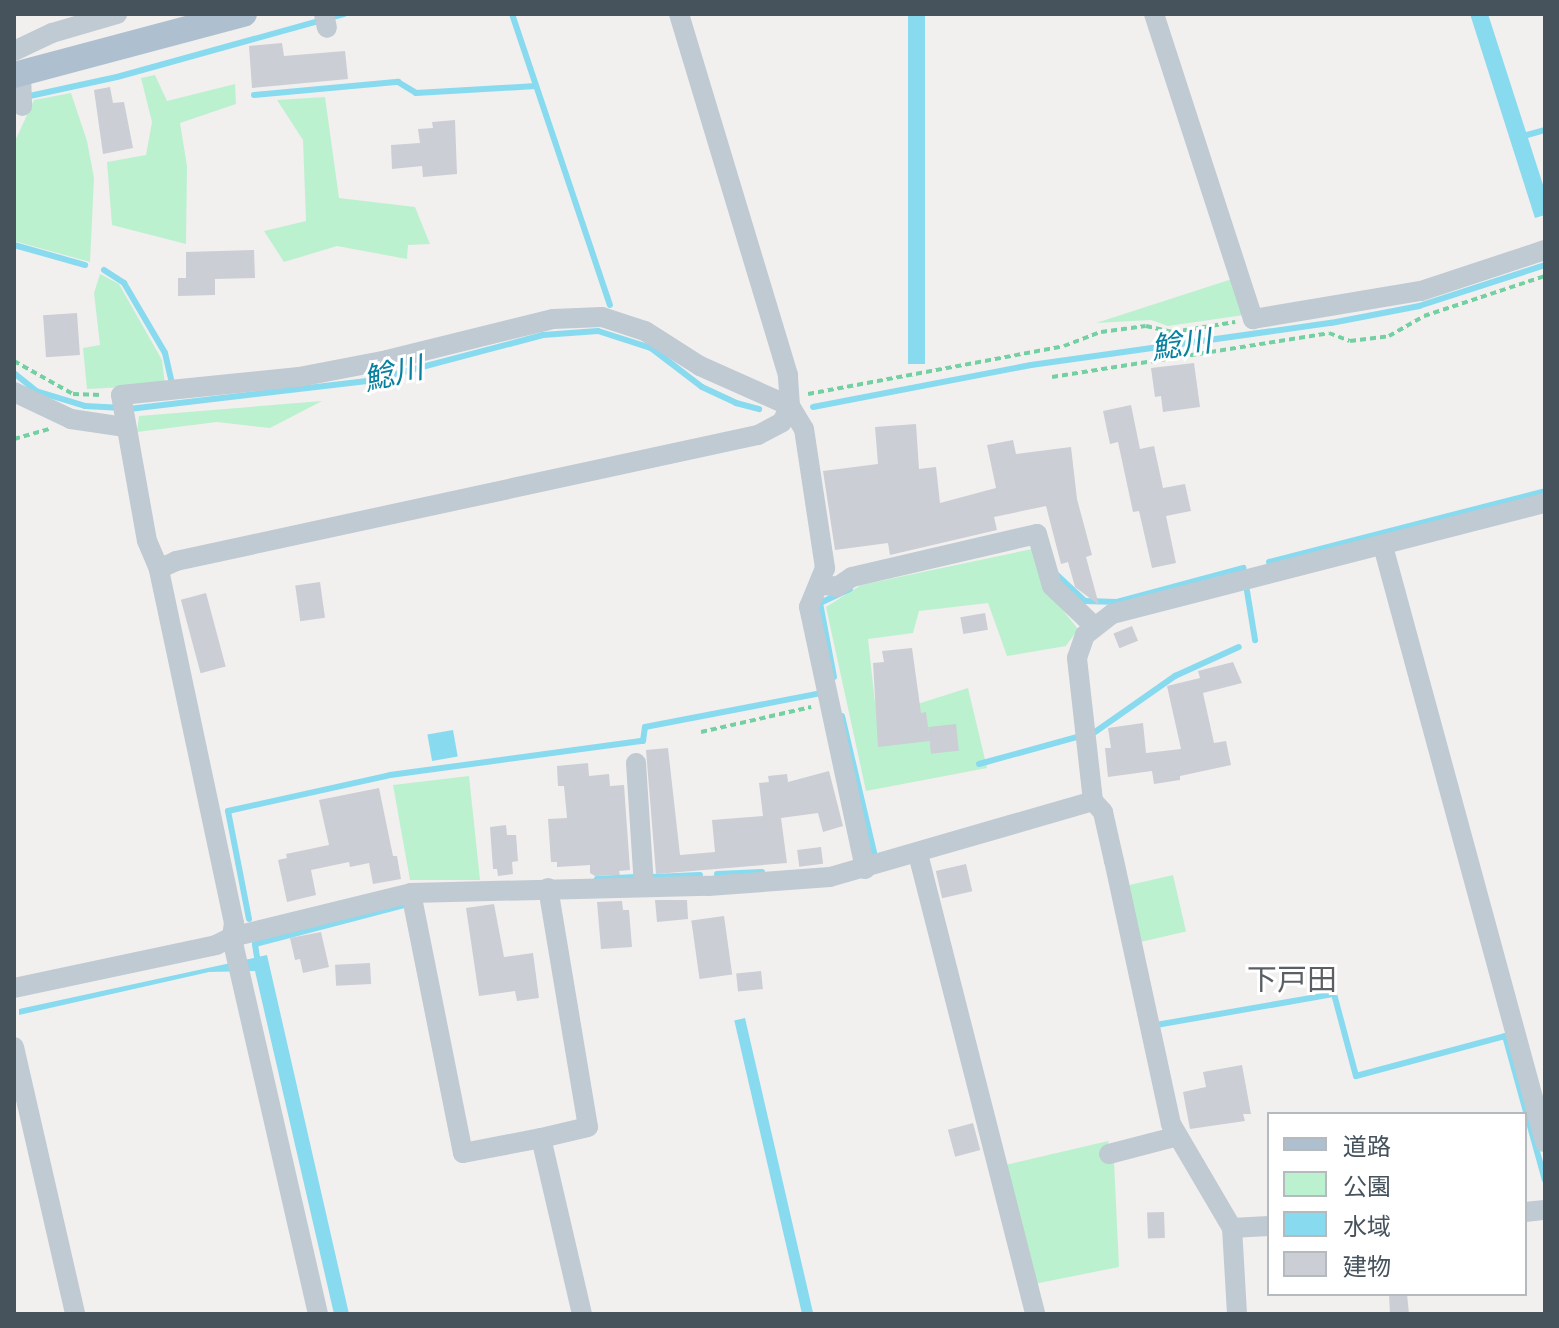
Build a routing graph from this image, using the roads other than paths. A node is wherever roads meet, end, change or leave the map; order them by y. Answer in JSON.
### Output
{"nodes":[{"id":1,"x":117,"y":14,"type":"edge"},
{"id":2,"x":244,"y":14,"type":"edge"},
{"id":3,"x":679,"y":14,"type":"edge"},
{"id":4,"x":1154,"y":14,"type":"edge"},
{"id":5,"x":19,"y":79,"type":"edge"},
{"id":6,"x":1545,"y":250,"type":"edge"},
{"id":7,"x":14,"y":392,"type":"edge"},
{"id":8,"x":795,"y":402,"type":"junction"},
{"id":9,"x":125,"y":427,"type":"junction"},
{"id":10,"x":1545,"y":503,"type":"edge"},
{"id":11,"x":1383,"y":546,"type":"junction"},
{"id":12,"x":159,"y":569,"type":"junction"},
{"id":13,"x":819,"y":584,"type":"junction"},
{"id":14,"x":1093,"y":625,"type":"junction"},
{"id":15,"x":636,"y":763,"type":"dead end"},
{"id":16,"x":1093,"y":801,"type":"junction"},
{"id":17,"x":918,"y":854,"type":"junction"},
{"id":18,"x":865,"y":869,"type":"junction"},
{"id":19,"x":644,"y":887,"type":"junction"},
{"id":20,"x":548,"y":888,"type":"junction"},
{"id":21,"x":411,"y":893,"type":"junction"},
{"id":22,"x":237,"y":956,"type":"junction"},
{"id":23,"x":14,"y":988,"type":"edge"},
{"id":24,"x":14,"y":1047,"type":"edge"},
{"id":25,"x":1178,"y":1136,"type":"junction"},
{"id":26,"x":541,"y":1138,"type":"junction"},
{"id":27,"x":1545,"y":1142,"type":"edge"},
{"id":28,"x":1109,"y":1154,"type":"dead end"},
{"id":29,"x":1267,"y":1226,"type":"edge"},
{"id":30,"x":1232,"y":1228,"type":"junction"},
{"id":31,"x":75,"y":1314,"type":"edge"},
{"id":32,"x":318,"y":1314,"type":"edge"},
{"id":33,"x":582,"y":1314,"type":"edge"},
{"id":34,"x":1035,"y":1314,"type":"edge"},
{"id":35,"x":1237,"y":1314,"type":"edge"}],
"edges":[{"from":1,"to":5,"type":"street"},
{"from":2,"to":5,"type":"main road"},
{"from":3,"to":8,"type":"street"},
{"from":4,"to":6,"type":"street"},
{"from":7,"to":9,"type":"street"},
{"from":8,"to":9,"type":"street"},
{"from":8,"to":12,"type":"street"},
{"from":8,"to":13,"type":"street"},
{"from":9,"to":12,"type":"street"},
{"from":10,"to":11,"type":"street"},
{"from":11,"to":14,"type":"street"},
{"from":11,"to":27,"type":"street"},
{"from":12,"to":22,"type":"street"},
{"from":13,"to":14,"type":"street"},
{"from":13,"to":18,"type":"street"},
{"from":14,"to":16,"type":"street"},
{"from":15,"to":19,"type":"street"},
{"from":16,"to":17,"type":"street"},
{"from":16,"to":25,"type":"street"},
{"from":17,"to":18,"type":"street"},
{"from":17,"to":34,"type":"street"},
{"from":18,"to":19,"type":"street"},
{"from":19,"to":20,"type":"street"},
{"from":20,"to":21,"type":"street"},
{"from":20,"to":26,"type":"street"},
{"from":21,"to":22,"type":"street"},
{"from":21,"to":26,"type":"street"},
{"from":22,"to":23,"type":"street"},
{"from":22,"to":32,"type":"street"},
{"from":24,"to":31,"type":"street"},
{"from":25,"to":28,"type":"street"},
{"from":25,"to":30,"type":"street"},
{"from":26,"to":33,"type":"street"},
{"from":29,"to":30,"type":"street"},
{"from":30,"to":35,"type":"street"}]}
